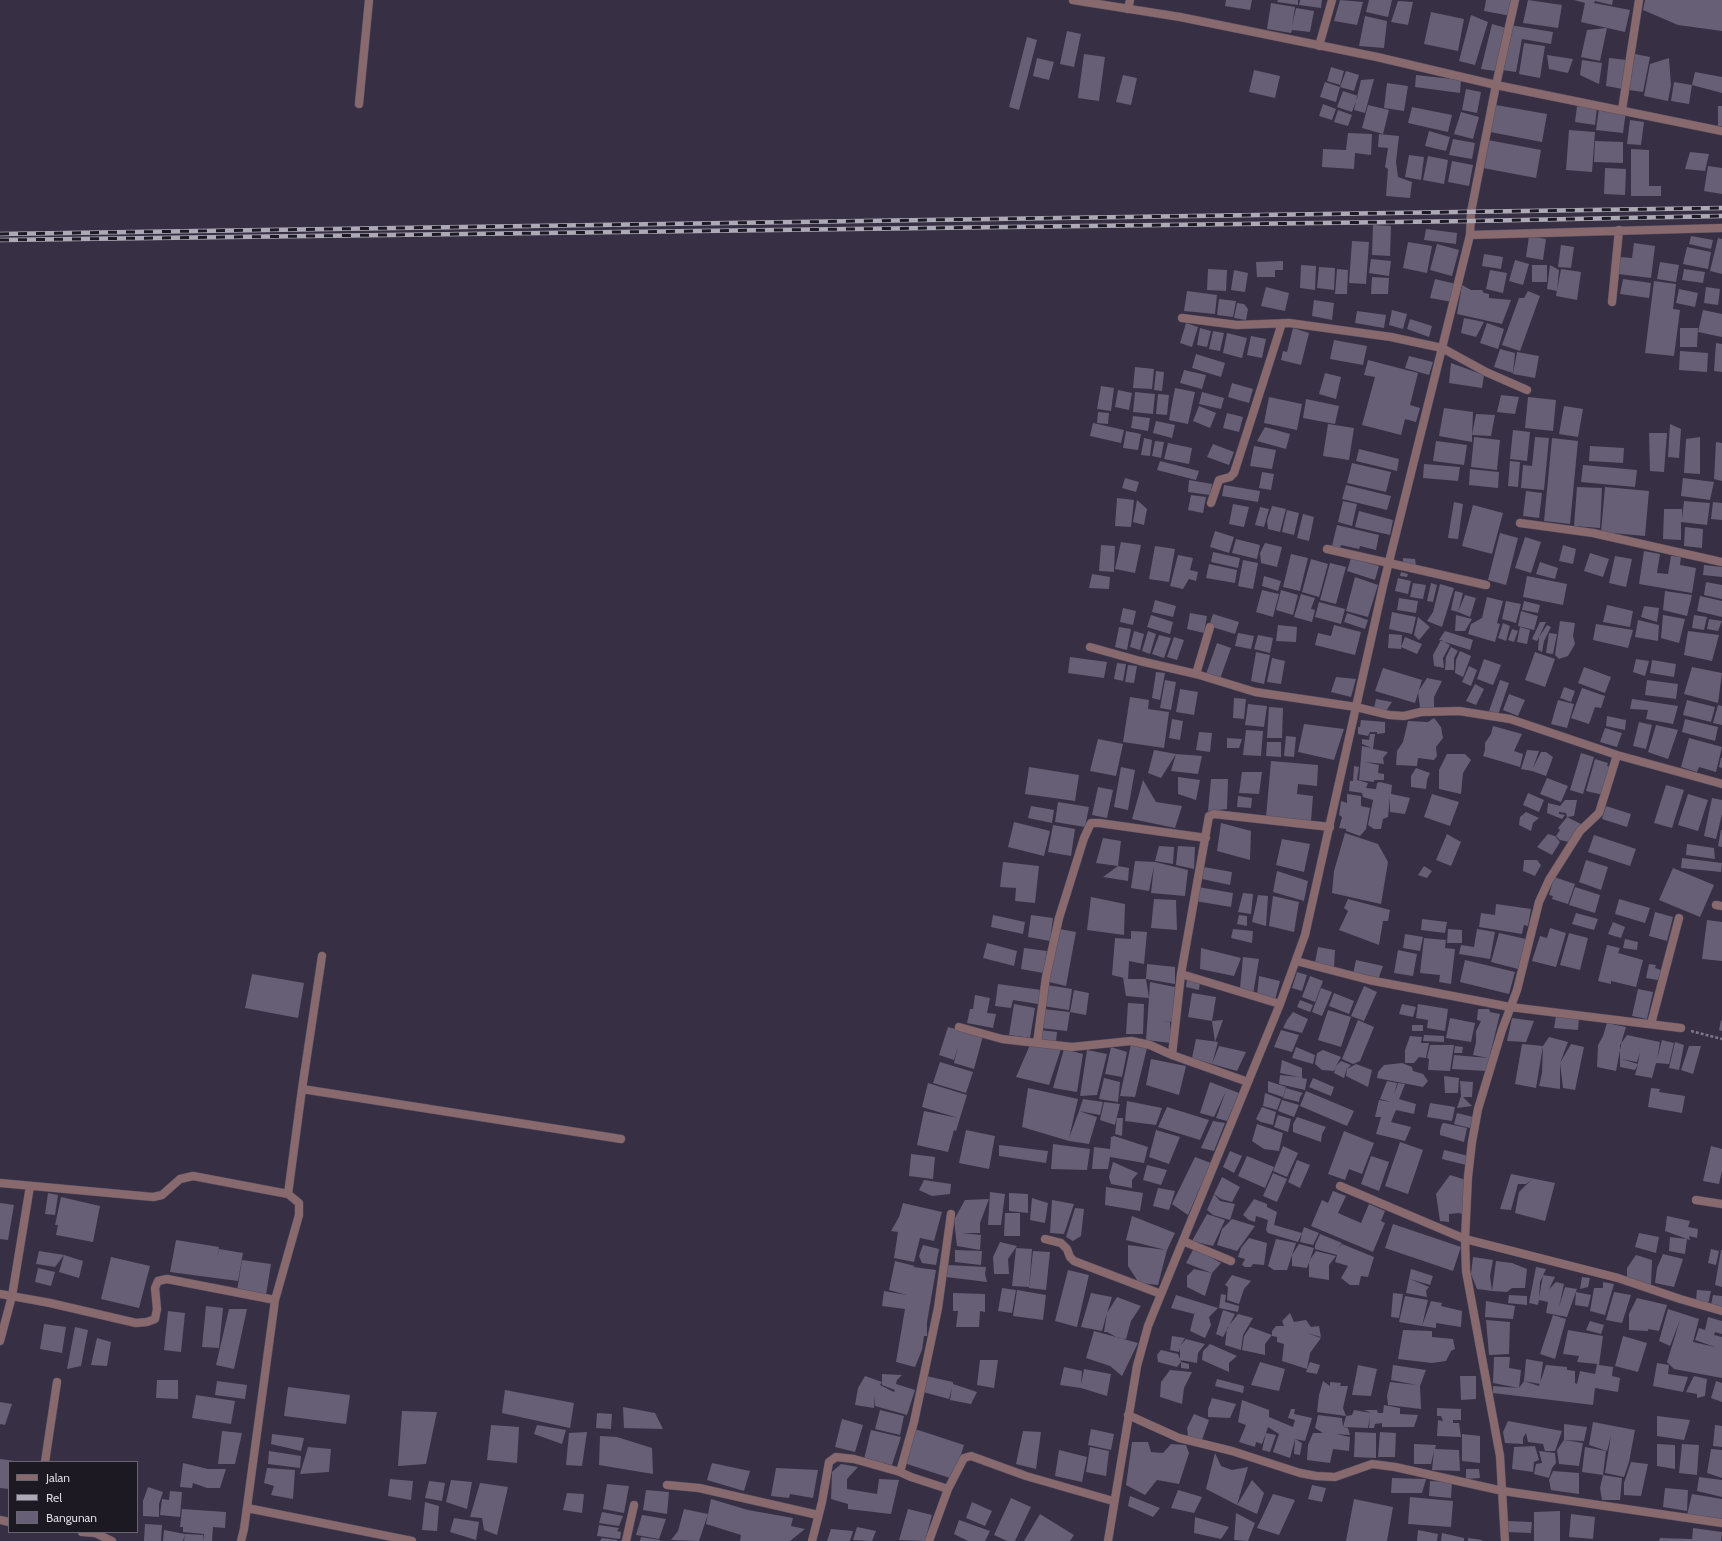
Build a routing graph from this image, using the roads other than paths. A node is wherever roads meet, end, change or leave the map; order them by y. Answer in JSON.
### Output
{"nodes":[{"id":1,"x":369,"y":0,"type":"edge"},
{"id":2,"x":1073,"y":0,"type":"edge"},
{"id":3,"x":1130,"y":0,"type":"edge"},
{"id":4,"x":1332,"y":0,"type":"edge"},
{"id":5,"x":1515,"y":0,"type":"edge"},
{"id":6,"x":1639,"y":0,"type":"edge"},
{"id":7,"x":1128,"y":9,"type":"junction"},
{"id":8,"x":1319,"y":46,"type":"junction"},
{"id":9,"x":1496,"y":85,"type":"junction"},
{"id":10,"x":359,"y":104,"type":"dead end"},
{"id":11,"x":1622,"y":110,"type":"junction"},
{"id":12,"x":1722,"y":131,"type":"edge"},
{"id":13,"x":1722,"y":228,"type":"edge"},
{"id":14,"x":1619,"y":230,"type":"junction"},
{"id":15,"x":1470,"y":235,"type":"junction"},
{"id":16,"x":1612,"y":302,"type":"dead end"},
{"id":17,"x":1182,"y":318,"type":"dead end"},
{"id":18,"x":1282,"y":324,"type":"junction"},
{"id":19,"x":1442,"y":348,"type":"junction"},
{"id":20,"x":1527,"y":390,"type":"dead end"},
{"id":21,"x":1211,"y":503,"type":"dead end"},
{"id":22,"x":1520,"y":523,"type":"dead end"},
{"id":23,"x":1327,"y":549,"type":"dead end"},
{"id":24,"x":1722,"y":562,"type":"edge"},
{"id":25,"x":1389,"y":564,"type":"junction"},
{"id":26,"x":1486,"y":585,"type":"dead end"},
{"id":27,"x":1210,"y":627,"type":"dead end"},
{"id":28,"x":1090,"y":647,"type":"dead end"},
{"id":29,"x":1196,"y":674,"type":"junction"},
{"id":30,"x":1356,"y":707,"type":"junction"},
{"id":31,"x":1617,"y":755,"type":"junction"},
{"id":32,"x":1722,"y":784,"type":"edge"},
{"id":33,"x":1330,"y":827,"type":"junction"},
{"id":34,"x":1206,"y":838,"type":"junction"},
{"id":35,"x":1679,"y":918,"type":"dead end"},
{"id":36,"x":322,"y":956,"type":"dead end"},
{"id":37,"x":1296,"y":961,"type":"junction"},
{"id":38,"x":1181,"y":974,"type":"junction"},
{"id":39,"x":1280,"y":1004,"type":"junction"},
{"id":40,"x":1510,"y":1007,"type":"junction"},
{"id":41,"x":1651,"y":1024,"type":"junction"},
{"id":42,"x":958,"y":1027,"type":"dead end"},
{"id":43,"x":1681,"y":1028,"type":"road end"},
{"id":44,"x":1037,"y":1044,"type":"junction"},
{"id":45,"x":1172,"y":1055,"type":"junction"},
{"id":46,"x":1248,"y":1082,"type":"junction"},
{"id":47,"x":302,"y":1089,"type":"junction"},
{"id":48,"x":621,"y":1139,"type":"dead end"},
{"id":49,"x":0,"y":1183,"type":"edge"},
{"id":50,"x":30,"y":1186,"type":"junction"},
{"id":51,"x":1340,"y":1186,"type":"dead end"},
{"id":52,"x":288,"y":1194,"type":"junction"},
{"id":53,"x":1696,"y":1200,"type":"dead end"},
{"id":54,"x":1722,"y":1204,"type":"edge"},
{"id":55,"x":952,"y":1214,"type":"dead end"},
{"id":56,"x":1045,"y":1238,"type":"dead end"},
{"id":57,"x":1465,"y":1238,"type":"junction"},
{"id":58,"x":1183,"y":1241,"type":"junction"},
{"id":59,"x":1231,"y":1261,"type":"dead end"},
{"id":60,"x":0,"y":1294,"type":"edge"},
{"id":61,"x":1161,"y":1294,"type":"junction"},
{"id":62,"x":12,"y":1296,"type":"junction"},
{"id":63,"x":275,"y":1300,"type":"junction"},
{"id":64,"x":1722,"y":1311,"type":"edge"},
{"id":65,"x":0,"y":1342,"type":"edge"},
{"id":66,"x":57,"y":1382,"type":"dead end"},
{"id":67,"x":1128,"y":1415,"type":"junction"},
{"id":68,"x":46,"y":1461,"type":"edge"},
{"id":69,"x":900,"y":1472,"type":"junction"},
{"id":70,"x":667,"y":1485,"type":"dead end"},
{"id":71,"x":948,"y":1489,"type":"junction"},
{"id":72,"x":1503,"y":1491,"type":"junction"},
{"id":73,"x":1113,"y":1501,"type":"junction"},
{"id":74,"x":634,"y":1505,"type":"dead end"},
{"id":75,"x":246,"y":1508,"type":"junction"},
{"id":76,"x":818,"y":1515,"type":"junction"},
{"id":77,"x":1722,"y":1523,"type":"edge"},
{"id":78,"x":95,"y":1533,"type":"edge"},
{"id":79,"x":112,"y":1541,"type":"edge"},
{"id":80,"x":241,"y":1541,"type":"edge"},
{"id":81,"x":412,"y":1541,"type":"edge"},
{"id":82,"x":626,"y":1541,"type":"edge"},
{"id":83,"x":812,"y":1541,"type":"edge"},
{"id":84,"x":928,"y":1541,"type":"edge"},
{"id":85,"x":1108,"y":1541,"type":"edge"},
{"id":86,"x":1505,"y":1541,"type":"edge"}],
"edges":[{"from":1,"to":10,"type":"street"},
{"from":2,"to":7,"type":"street"},
{"from":3,"to":7,"type":"street"},
{"from":4,"to":8,"type":"street"},
{"from":5,"to":9,"type":"street"},
{"from":6,"to":11,"type":"street"},
{"from":7,"to":8,"type":"street"},
{"from":8,"to":9,"type":"street"},
{"from":9,"to":11,"type":"street"},
{"from":9,"to":15,"type":"street"},
{"from":11,"to":12,"type":"street"},
{"from":13,"to":14,"type":"street"},
{"from":14,"to":15,"type":"street"},
{"from":14,"to":16,"type":"street"},
{"from":15,"to":19,"type":"street"},
{"from":17,"to":18,"type":"street"},
{"from":18,"to":19,"type":"street"},
{"from":18,"to":21,"type":"street"},
{"from":19,"to":20,"type":"street"},
{"from":19,"to":25,"type":"street"},
{"from":22,"to":24,"type":"street"},
{"from":23,"to":25,"type":"street"},
{"from":25,"to":26,"type":"street"},
{"from":25,"to":30,"type":"street"},
{"from":27,"to":29,"type":"street"},
{"from":28,"to":29,"type":"street"},
{"from":29,"to":30,"type":"street"},
{"from":30,"to":31,"type":"street"},
{"from":30,"to":33,"type":"street"},
{"from":31,"to":32,"type":"street"},
{"from":31,"to":40,"type":"street"},
{"from":33,"to":34,"type":"street"},
{"from":33,"to":37,"type":"street"},
{"from":34,"to":38,"type":"street"},
{"from":34,"to":44,"type":"street"},
{"from":35,"to":41,"type":"street"},
{"from":36,"to":47,"type":"street"},
{"from":37,"to":39,"type":"street"},
{"from":37,"to":40,"type":"street"},
{"from":38,"to":39,"type":"street"},
{"from":38,"to":45,"type":"street"},
{"from":39,"to":46,"type":"street"},
{"from":40,"to":41,"type":"street"},
{"from":40,"to":57,"type":"street"},
{"from":41,"to":43,"type":"street"},
{"from":42,"to":44,"type":"street"},
{"from":44,"to":45,"type":"street"},
{"from":45,"to":46,"type":"street"},
{"from":46,"to":58,"type":"street"},
{"from":47,"to":48,"type":"street"},
{"from":47,"to":52,"type":"street"},
{"from":49,"to":50,"type":"street"},
{"from":50,"to":52,"type":"street"},
{"from":50,"to":62,"type":"street"},
{"from":51,"to":57,"type":"street"},
{"from":52,"to":63,"type":"street"},
{"from":53,"to":54,"type":"street"},
{"from":55,"to":69,"type":"street"},
{"from":56,"to":61,"type":"street"},
{"from":57,"to":64,"type":"street"},
{"from":57,"to":72,"type":"street"},
{"from":58,"to":59,"type":"street"},
{"from":58,"to":61,"type":"street"},
{"from":60,"to":62,"type":"street"},
{"from":61,"to":67,"type":"street"},
{"from":62,"to":63,"type":"street"},
{"from":62,"to":65,"type":"street"},
{"from":63,"to":75,"type":"street"},
{"from":66,"to":68,"type":"street"},
{"from":67,"to":72,"type":"street"},
{"from":67,"to":73,"type":"street"},
{"from":69,"to":71,"type":"street"},
{"from":69,"to":76,"type":"street"},
{"from":70,"to":76,"type":"street"},
{"from":71,"to":73,"type":"street"},
{"from":71,"to":84,"type":"street"},
{"from":72,"to":77,"type":"street"},
{"from":72,"to":86,"type":"street"},
{"from":73,"to":85,"type":"street"},
{"from":74,"to":82,"type":"street"},
{"from":75,"to":80,"type":"street"},
{"from":75,"to":81,"type":"street"},
{"from":76,"to":83,"type":"street"},
{"from":78,"to":79,"type":"street"}]}
